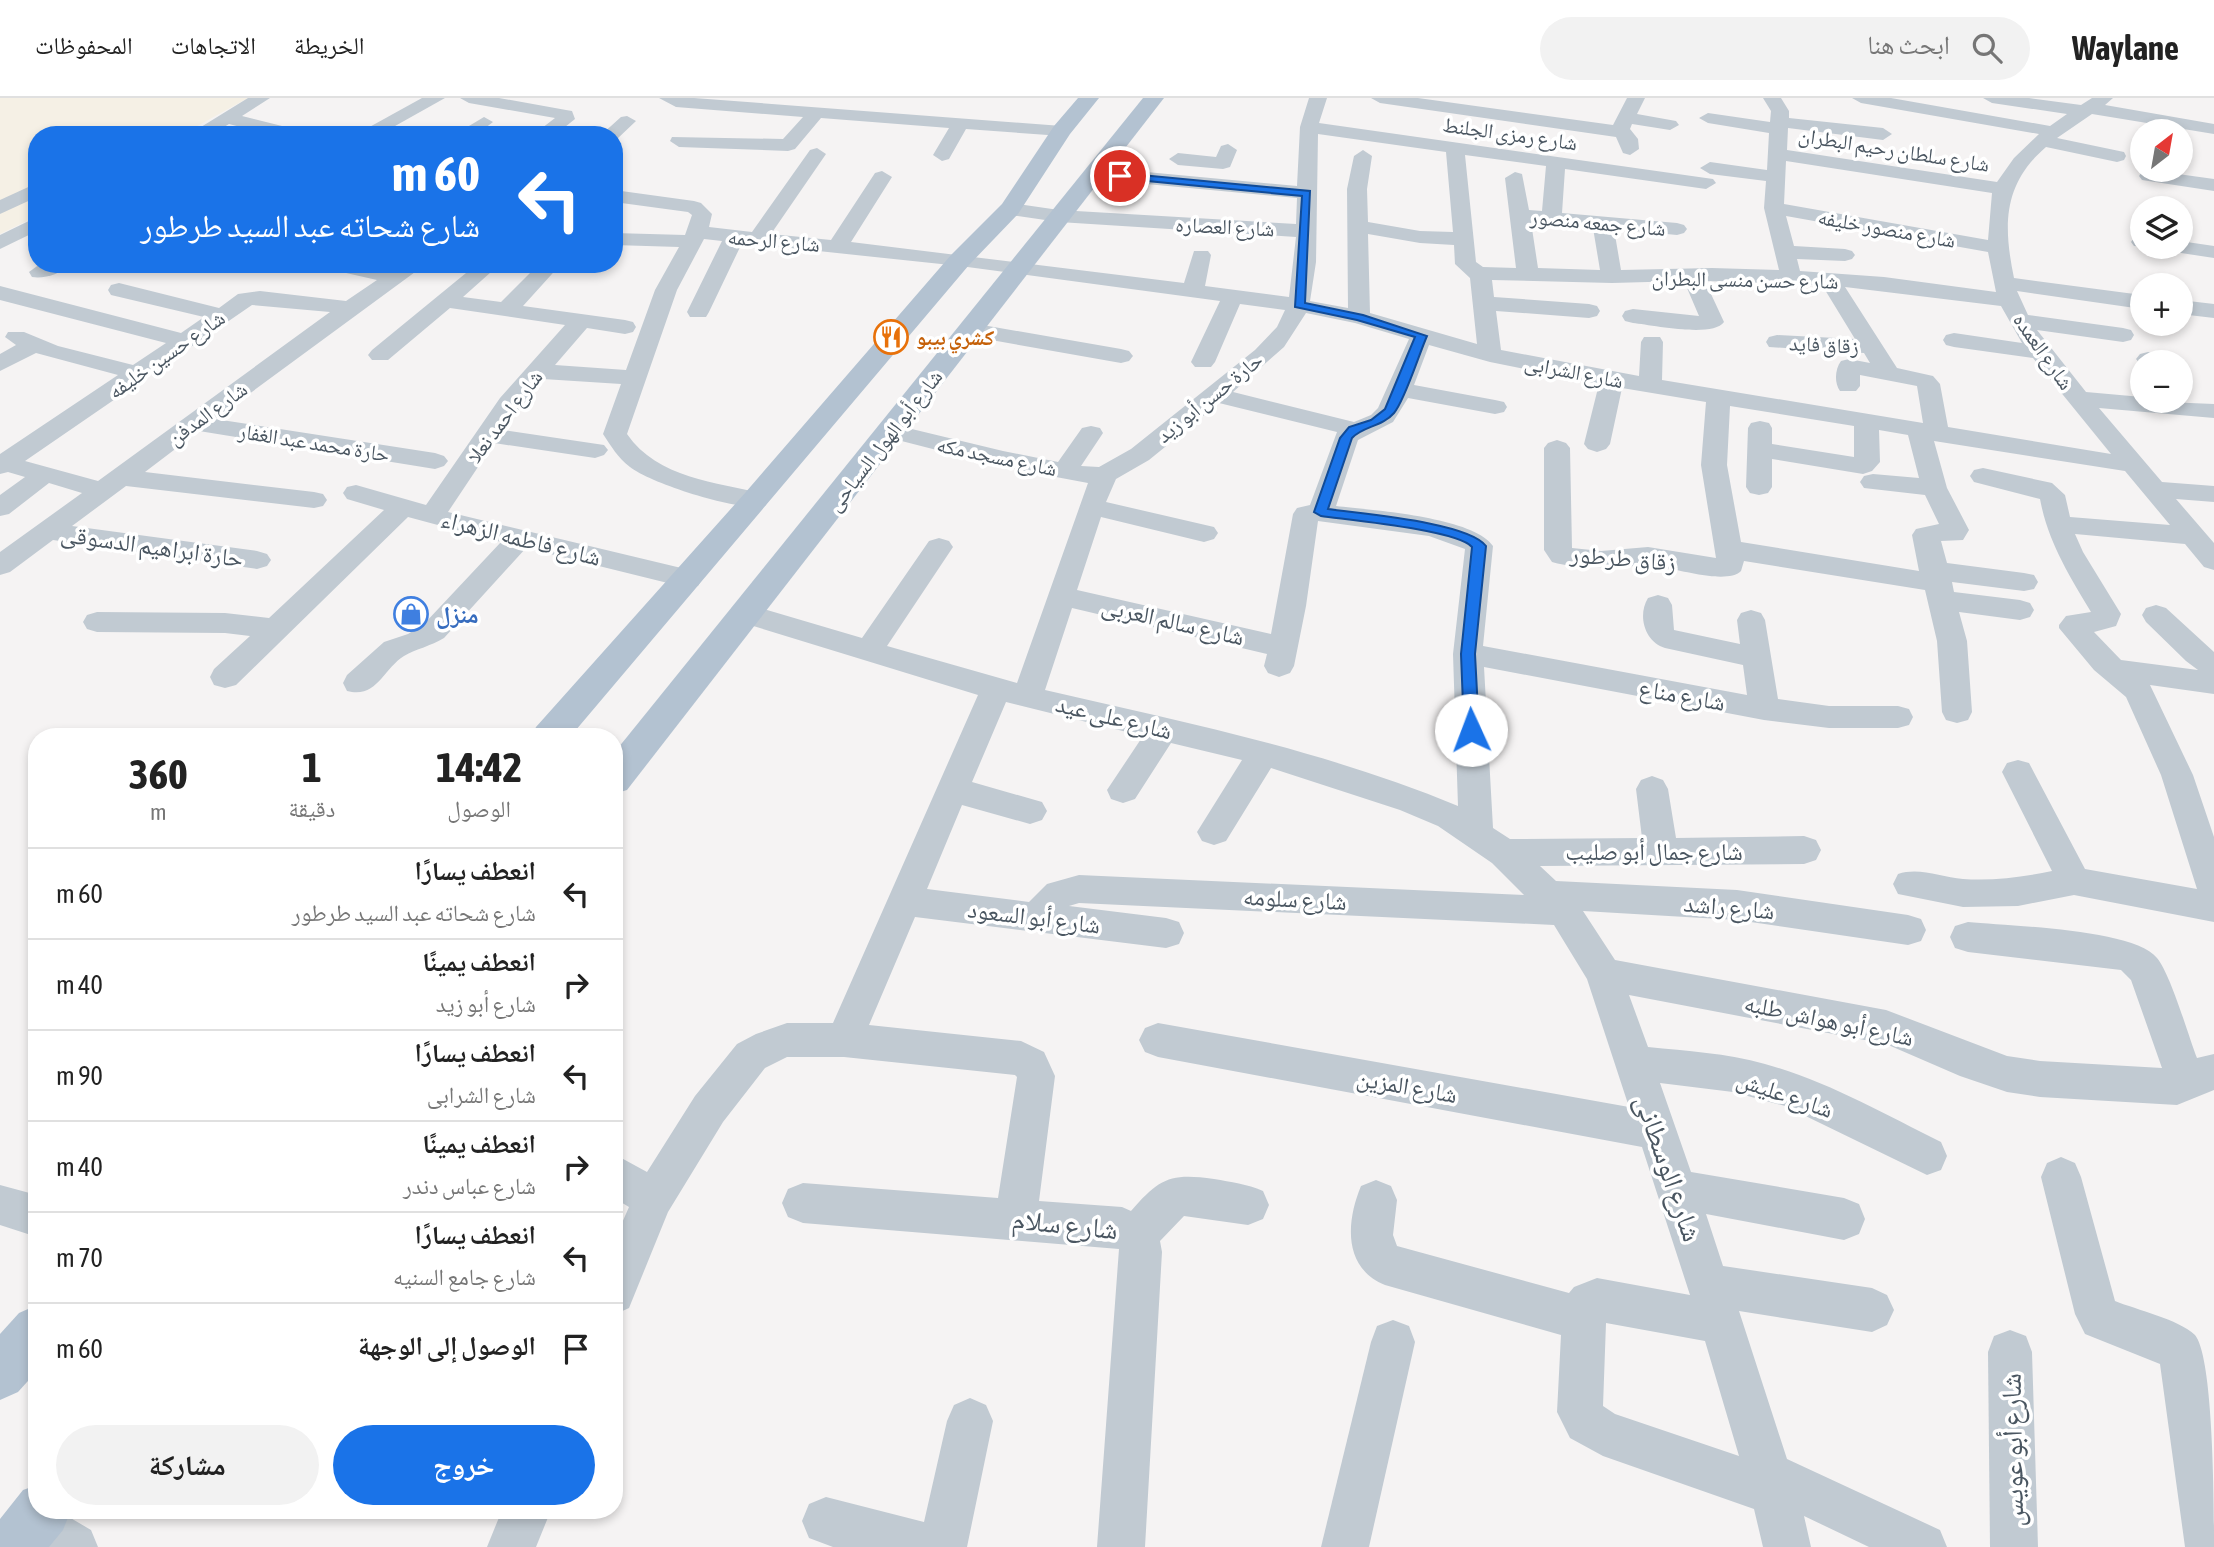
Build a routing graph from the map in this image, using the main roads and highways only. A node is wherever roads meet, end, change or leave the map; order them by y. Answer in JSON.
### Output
{"nodes":[{"id":1,"x":1089,"y":98,"type":"edge"},
{"id":2,"x":1154,"y":98,"type":"edge"},
{"id":3,"x":557,"y":728,"type":"edge"},
{"id":4,"x":623,"y":769,"type":"edge"},
{"id":5,"x":28,"y":1341,"type":"edge"},
{"id":6,"x":0,"y":1374,"type":"edge"}],
"edges":[{"from":1,"to":3,"type":"main road"},
{"from":2,"to":4,"type":"main road","name":"شارع أبو الهول السياحى"},
{"from":5,"to":6,"type":"main road"}]}
